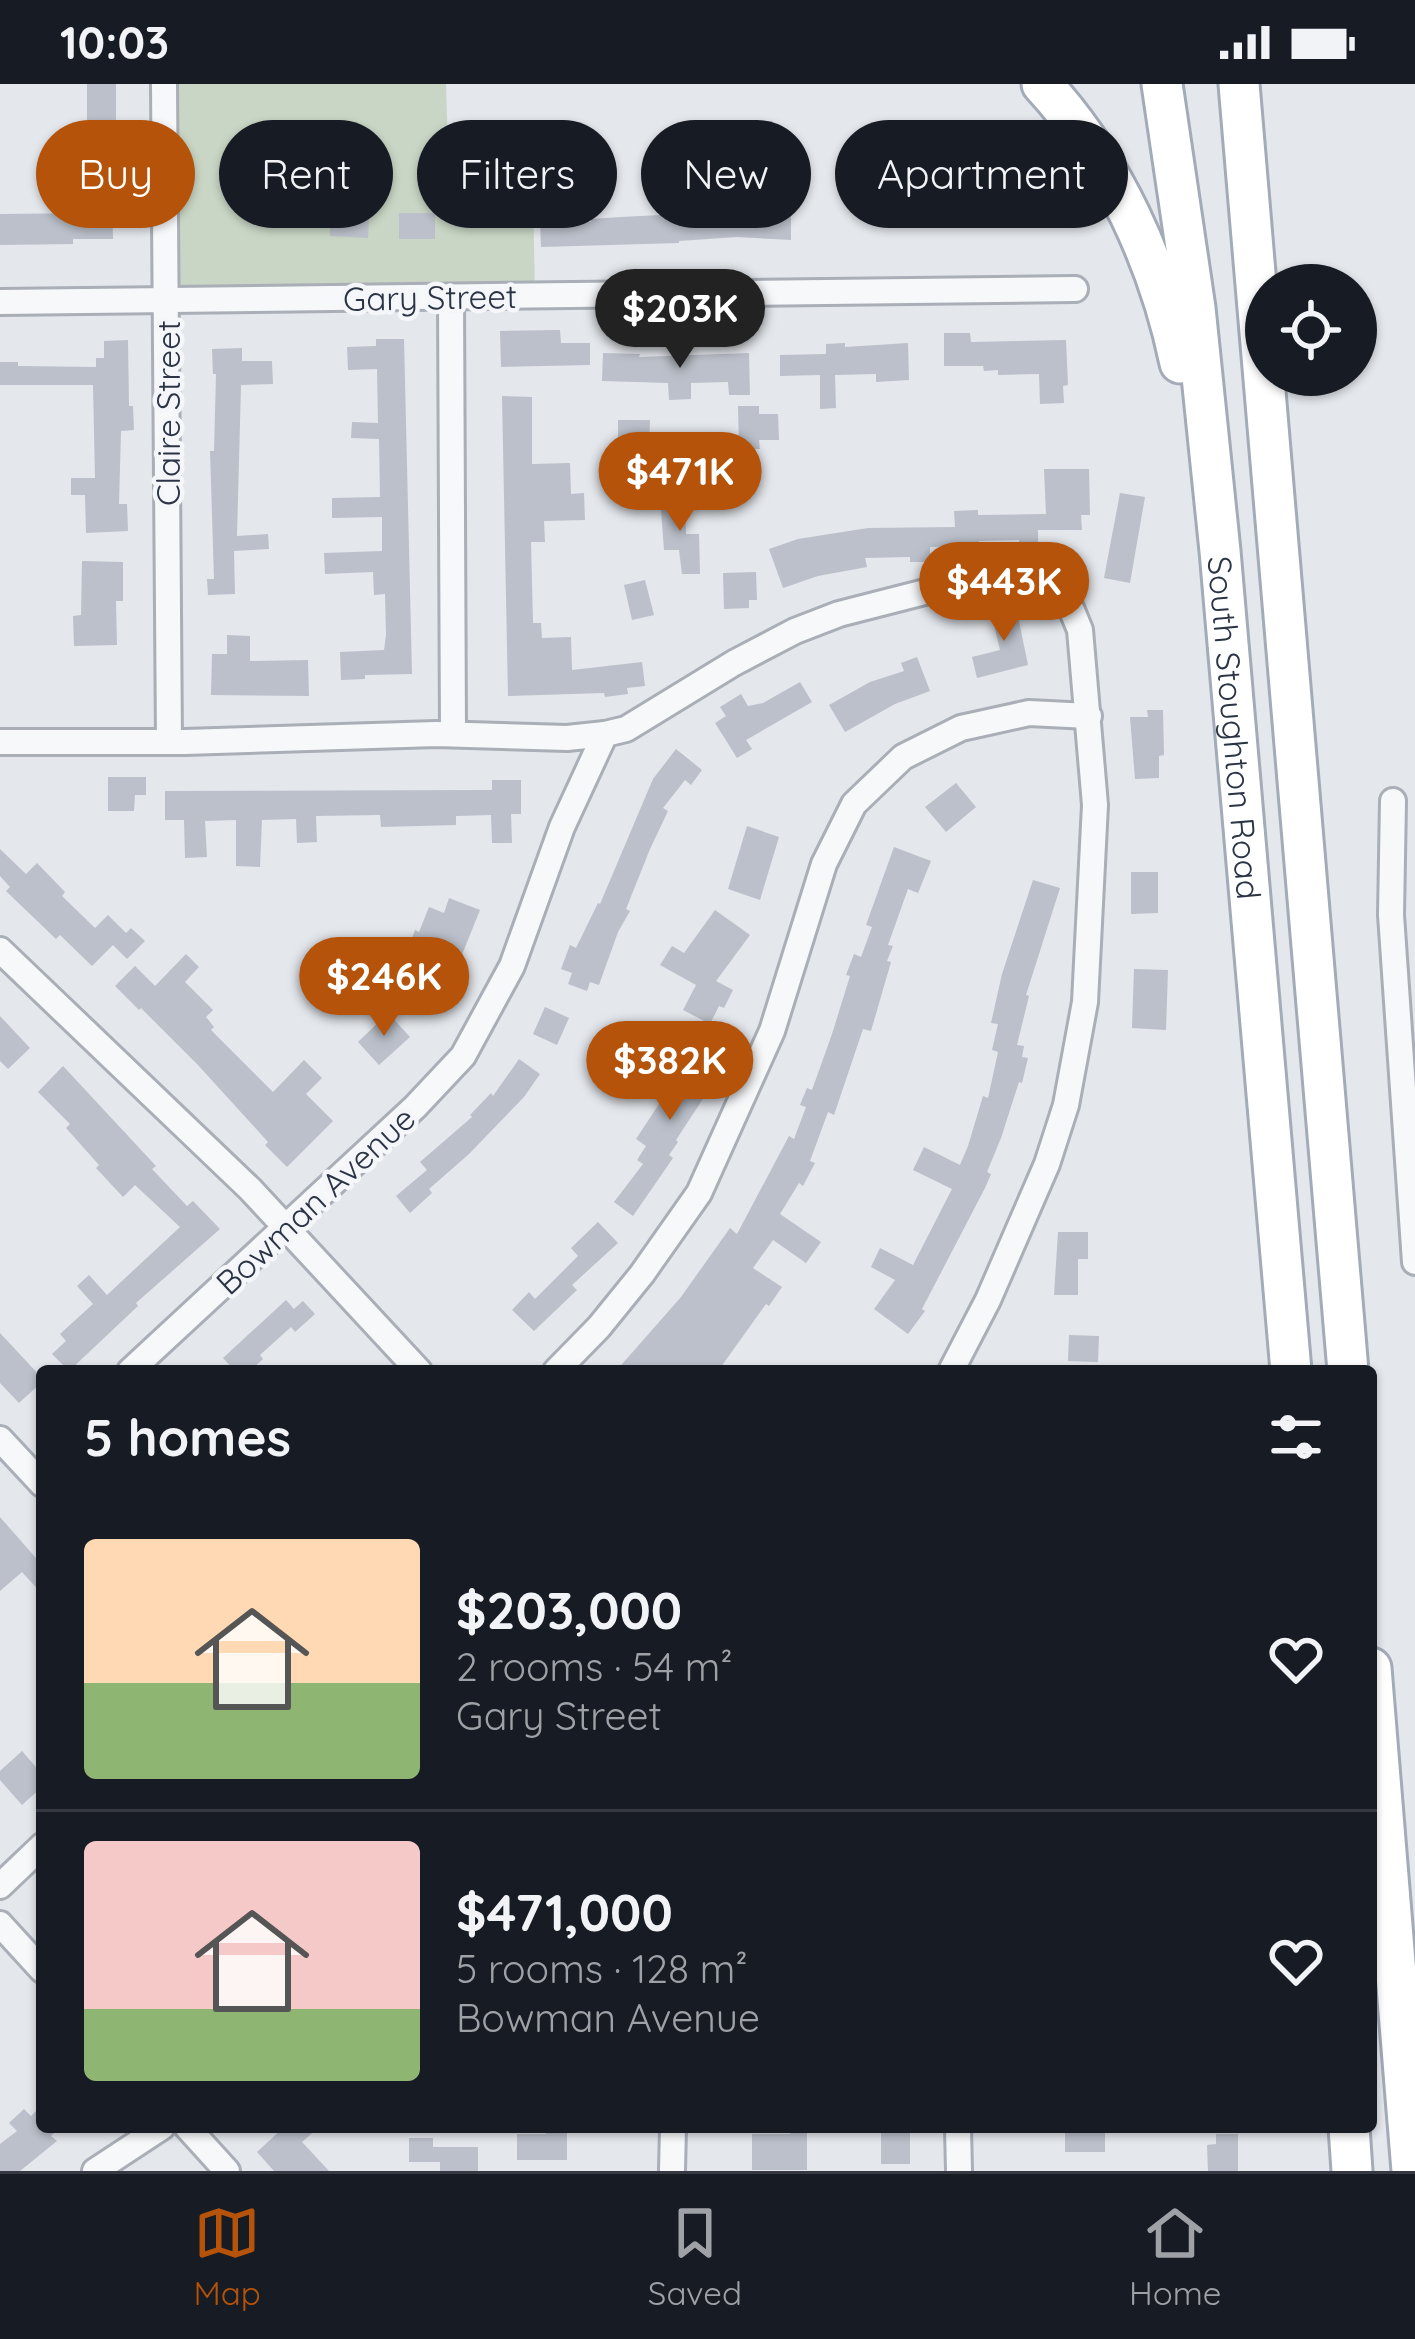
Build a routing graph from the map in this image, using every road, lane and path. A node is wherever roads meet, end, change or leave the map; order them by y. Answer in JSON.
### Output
{"nodes":[{"id":1,"x":164,"y":84,"type":"edge"},
{"id":2,"x":1042,"y":84,"type":"edge"},
{"id":3,"x":1162,"y":84,"type":"edge"},
{"id":4,"x":1239,"y":84,"type":"edge"},
{"id":5,"x":1075,"y":289,"type":"dead end"},
{"id":6,"x":451,"y":297,"type":"junction"},
{"id":7,"x":166,"y":300,"type":"junction"},
{"id":8,"x":0,"y":302,"type":"edge"},
{"id":9,"x":1220,"y":551,"type":"junction"},
{"id":10,"x":1089,"y":716,"type":"junction"},
{"id":11,"x":453,"y":734,"type":"junction"},
{"id":12,"x":604,"y":734,"type":"junction"},
{"id":13,"x":0,"y":742,"type":"edge"},
{"id":14,"x":169,"y":742,"type":"junction"},
{"id":15,"x":1393,"y":801,"type":"dead end"},
{"id":16,"x":0,"y":950,"type":"edge"},
{"id":17,"x":285,"y":1226,"type":"junction"},
{"id":18,"x":1415,"y":1262,"type":"edge"},
{"id":19,"x":136,"y":1365,"type":"edge"},
{"id":20,"x":412,"y":1365,"type":"edge"},
{"id":21,"x":562,"y":1365,"type":"edge"},
{"id":22,"x":956,"y":1365,"type":"edge"},
{"id":23,"x":1290,"y":1365,"type":"edge"},
{"id":24,"x":1348,"y":1365,"type":"edge"},
{"id":25,"x":0,"y":1439,"type":"edge"},
{"id":26,"x":36,"y":1467,"type":"edge"},
{"id":27,"x":1377,"y":1742,"type":"edge"},
{"id":28,"x":36,"y":1852,"type":"edge"},
{"id":29,"x":0,"y":1886,"type":"edge"},
{"id":30,"x":0,"y":1924,"type":"edge"},
{"id":31,"x":36,"y":1963,"type":"edge"},
{"id":32,"x":153,"y":2133,"type":"edge"},
{"id":33,"x":192,"y":2133,"type":"edge"},
{"id":34,"x":673,"y":2133,"type":"edge"},
{"id":35,"x":958,"y":2133,"type":"edge"},
{"id":36,"x":1349,"y":2133,"type":"edge"},
{"id":37,"x":95,"y":2171,"type":"edge"},
{"id":38,"x":227,"y":2171,"type":"edge"},
{"id":39,"x":672,"y":2171,"type":"edge"},
{"id":40,"x":958,"y":2171,"type":"edge"},
{"id":41,"x":1352,"y":2171,"type":"edge"},
{"id":42,"x":1412,"y":2171,"type":"edge"}],
"edges":[{"from":1,"to":7,"type":"street","name":"Claire Street"},
{"from":2,"to":9,"type":"main road"},
{"from":3,"to":9,"type":"main road","name":"South Stoughton Road"},
{"from":4,"to":24,"type":"main road","name":"South Stoughton Road"},
{"from":5,"to":6,"type":"street","name":"Gary Street"},
{"from":6,"to":7,"type":"street","name":"Gary Street"},
{"from":6,"to":11,"type":"street"},
{"from":7,"to":8,"type":"street","name":"Gary Street"},
{"from":7,"to":14,"type":"street","name":"Claire Street"},
{"from":9,"to":23,"type":"main road","name":"South Stoughton Road"},
{"from":10,"to":12,"type":"street"},
{"from":10,"to":21,"type":"street"},
{"from":10,"to":22,"type":"street"},
{"from":11,"to":12,"type":"street"},
{"from":11,"to":14,"type":"street"},
{"from":12,"to":17,"type":"street","name":"Bowman Avenue"},
{"from":13,"to":14,"type":"street"},
{"from":15,"to":18,"type":"street"},
{"from":16,"to":17,"type":"street"},
{"from":17,"to":19,"type":"street","name":"Bowman Avenue"},
{"from":17,"to":20,"type":"street"},
{"from":25,"to":26,"type":"street"},
{"from":27,"to":42,"type":"main road"},
{"from":28,"to":29,"type":"street"},
{"from":30,"to":31,"type":"street"},
{"from":32,"to":37,"type":"street"},
{"from":33,"to":38,"type":"street"},
{"from":34,"to":39,"type":"street"},
{"from":35,"to":40,"type":"street"},
{"from":36,"to":41,"type":"main road"}]}
